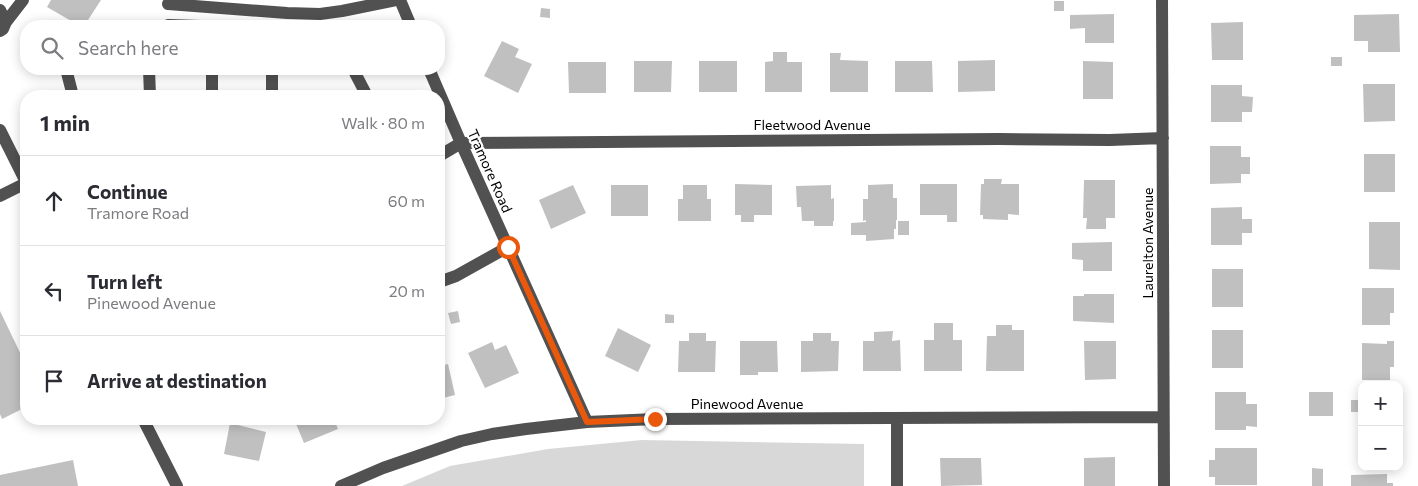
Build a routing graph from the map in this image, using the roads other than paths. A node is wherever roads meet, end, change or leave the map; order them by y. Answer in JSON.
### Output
{"nodes":[{"id":1,"x":23,"y":0,"type":"edge"},
{"id":2,"x":396,"y":0,"type":"edge"},
{"id":3,"x":400,"y":0,"type":"edge"},
{"id":4,"x":1162,"y":0,"type":"edge"},
{"id":5,"x":168,"y":2,"type":"edge"},
{"id":6,"x":166,"y":20,"type":"edge"},
{"id":7,"x":408,"y":20,"type":"edge"},
{"id":8,"x":2,"y":21,"type":"edge"},
{"id":9,"x":68,"y":75,"type":"edge"},
{"id":10,"x":149,"y":75,"type":"edge"},
{"id":11,"x":212,"y":75,"type":"edge"},
{"id":12,"x":272,"y":75,"type":"edge"},
{"id":13,"x":356,"y":75,"type":"edge"},
{"id":14,"x":432,"y":75,"type":"edge"},
{"id":15,"x":71,"y":90,"type":"edge"},
{"id":16,"x":150,"y":90,"type":"edge"},
{"id":17,"x":212,"y":90,"type":"edge"},
{"id":18,"x":272,"y":90,"type":"edge"},
{"id":19,"x":363,"y":90,"type":"edge"},
{"id":20,"x":438,"y":90,"type":"edge"},
{"id":21,"x":445,"y":106,"type":"edge"},
{"id":22,"x":0,"y":130,"type":"edge"},
{"id":23,"x":1163,"y":138,"type":"junction"},
{"id":24,"x":461,"y":143,"type":"junction"},
{"id":25,"x":445,"y":152,"type":"edge"},
{"id":26,"x":20,"y":171,"type":"edge"},
{"id":27,"x":20,"y":186,"type":"edge"},
{"id":28,"x":0,"y":196,"type":"edge"},
{"id":29,"x":508,"y":247,"type":"junction"},
{"id":30,"x":445,"y":280,"type":"edge"},
{"id":31,"x":1163,"y":417,"type":"junction"},
{"id":32,"x":897,"y":418,"type":"junction"},
{"id":33,"x":587,"y":422,"type":"junction"},
{"id":34,"x":146,"y":425,"type":"edge"},
{"id":35,"x":177,"y":486,"type":"edge"},
{"id":36,"x":341,"y":486,"type":"edge"},
{"id":37,"x":897,"y":486,"type":"edge"},
{"id":38,"x":1164,"y":486,"type":"edge"}],
"edges":[{"from":1,"to":8,"type":"street"},
{"from":2,"to":5,"type":"street"},
{"from":3,"to":7,"type":"street"},
{"from":4,"to":23,"type":"street","name":"Laurelton Avenue"},
{"from":5,"to":6,"type":"street"},
{"from":9,"to":15,"type":"street"},
{"from":10,"to":16,"type":"street"},
{"from":11,"to":17,"type":"street"},
{"from":12,"to":18,"type":"street"},
{"from":13,"to":19,"type":"street"},
{"from":14,"to":20,"type":"street","name":"Tramore Road"},
{"from":21,"to":24,"type":"street","name":"Tramore Road"},
{"from":22,"to":26,"type":"street"},
{"from":23,"to":24,"type":"street","name":"Fleetwood Avenue"},
{"from":23,"to":31,"type":"street","name":"Laurelton Avenue"},
{"from":24,"to":25,"type":"street"},
{"from":24,"to":29,"type":"street","name":"Tramore Road"},
{"from":27,"to":28,"type":"street"},
{"from":29,"to":30,"type":"street"},
{"from":29,"to":33,"type":"street","name":"Tramore Road"},
{"from":31,"to":32,"type":"street","name":"Pinewood Avenue"},
{"from":31,"to":38,"type":"street","name":"Laurelton Avenue"},
{"from":32,"to":33,"type":"street","name":"Pinewood Avenue"},
{"from":32,"to":37,"type":"street"},
{"from":33,"to":36,"type":"street","name":"Pinewood Avenue"},
{"from":34,"to":35,"type":"street"}]}
